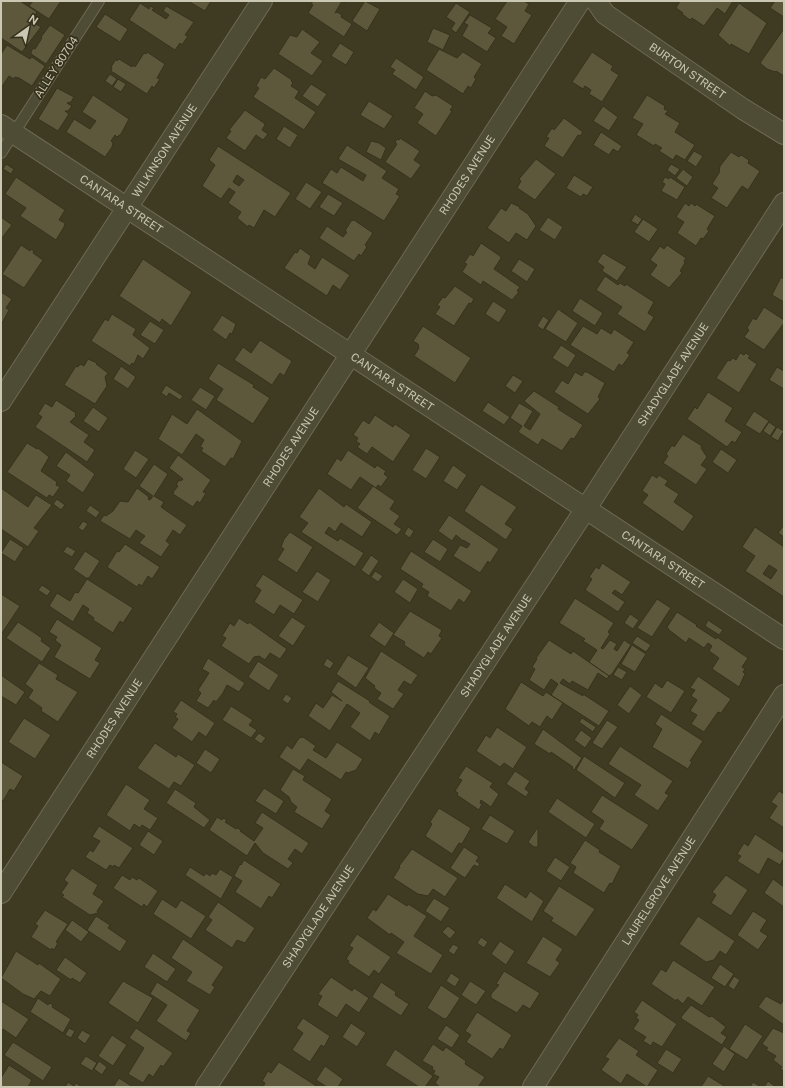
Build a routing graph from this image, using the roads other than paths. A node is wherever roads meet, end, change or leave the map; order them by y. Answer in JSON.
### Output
{"nodes":[{"id":1,"x":99,"y":1,"type":"edge"},
{"id":2,"x":262,"y":1,"type":"edge"},
{"id":3,"x":580,"y":1,"type":"edge"},
{"id":4,"x":596,"y":1,"type":"edge"},
{"id":5,"x":7,"y":129,"type":"edge"},
{"id":6,"x":784,"y":134,"type":"edge"},
{"id":7,"x":1,"y":153,"type":"edge"},
{"id":8,"x":784,"y":203,"type":"edge"},
{"id":9,"x":126,"y":208,"type":"junction"},
{"id":10,"x":350,"y":355,"type":"junction"},
{"id":11,"x":1,"y":401,"type":"edge"},
{"id":12,"x":585,"y":510,"type":"junction"},
{"id":13,"x":784,"y":639,"type":"edge"},
{"id":14,"x":784,"y":695,"type":"edge"},
{"id":15,"x":1,"y":892,"type":"edge"},
{"id":16,"x":206,"y":1087,"type":"edge"},
{"id":17,"x":533,"y":1087,"type":"edge"}],
"edges":[{"from":1,"to":5,"type":"lane","name":"ALLEY 80704"},
{"from":2,"to":9,"type":"street","name":"WILKINSON AVENUE"},
{"from":3,"to":10,"type":"street","name":"RHODES AVENUE"},
{"from":4,"to":6,"type":"street","name":"BURTON STREET"},
{"from":5,"to":7,"type":"lane","name":"ALLEY 80704"},
{"from":5,"to":9,"type":"street","name":"CANTARA STREET"},
{"from":8,"to":12,"type":"street","name":"SHADYGLADE AVENUE"},
{"from":9,"to":10,"type":"street","name":"CANTARA STREET"},
{"from":9,"to":11,"type":"street","name":"WILKINSON AVENUE"},
{"from":10,"to":12,"type":"street","name":"CANTARA STREET"},
{"from":10,"to":15,"type":"street","name":"RHODES AVENUE"},
{"from":12,"to":13,"type":"street","name":"CANTARA STREET"},
{"from":12,"to":16,"type":"street","name":"SHADYGLADE AVENUE"},
{"from":14,"to":17,"type":"street","name":"LAURELGROVE AVENUE"}]}
